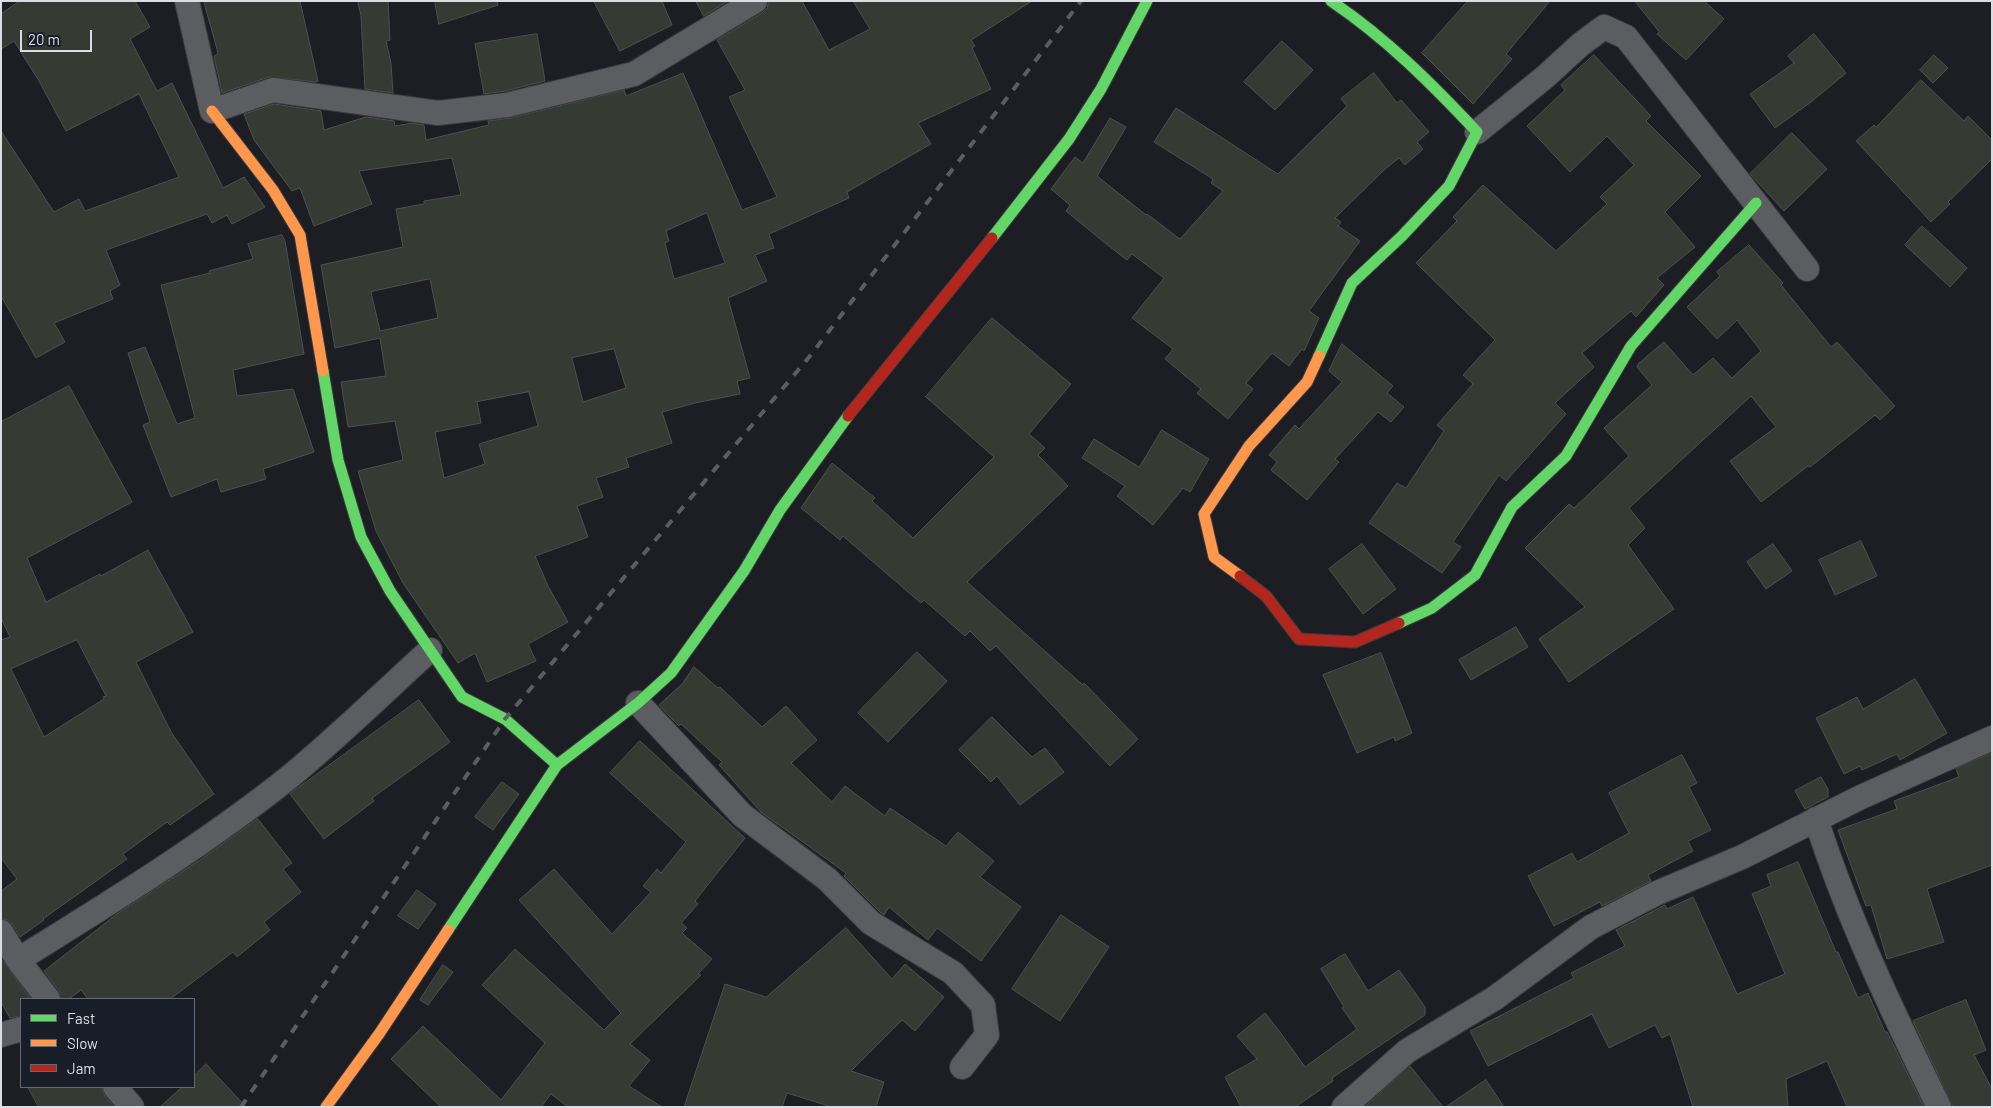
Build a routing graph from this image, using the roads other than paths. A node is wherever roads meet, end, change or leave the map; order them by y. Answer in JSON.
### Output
{"nodes":[{"id":1,"x":188,"y":1,"type":"edge"},
{"id":2,"x":755,"y":1,"type":"edge"},
{"id":3,"x":1147,"y":1,"type":"edge"},
{"id":4,"x":1331,"y":1,"type":"edge"},
{"id":5,"x":212,"y":111,"type":"junction"},
{"id":6,"x":1476,"y":132,"type":"junction"},
{"id":7,"x":1756,"y":203,"type":"junction"},
{"id":8,"x":1807,"y":269,"type":"dead end"},
{"id":9,"x":430,"y":650,"type":"junction"},
{"id":10,"x":638,"y":703,"type":"junction"},
{"id":11,"x":1992,"y":738,"type":"edge"},
{"id":12,"x":557,"y":765,"type":"junction"},
{"id":13,"x":1816,"y":819,"type":"junction"},
{"id":14,"x":1,"y":932,"type":"edge"},
{"id":15,"x":18,"y":960,"type":"junction"},
{"id":16,"x":47,"y":998,"type":"edge"},
{"id":17,"x":20,"y":1029,"type":"edge"},
{"id":18,"x":1,"y":1035,"type":"edge"},
{"id":19,"x":962,"y":1067,"type":"dead end"},
{"id":20,"x":116,"y":1088,"type":"edge"},
{"id":21,"x":132,"y":1107,"type":"edge"},
{"id":22,"x":326,"y":1107,"type":"edge"},
{"id":23,"x":1344,"y":1107,"type":"edge"},
{"id":24,"x":1939,"y":1107,"type":"edge"}],
"edges":[{"from":1,"to":5,"type":"street"},
{"from":2,"to":5,"type":"street"},
{"from":3,"to":10,"type":"street"},
{"from":4,"to":6,"type":"street"},
{"from":5,"to":9,"type":"street"},
{"from":6,"to":7,"type":"street"},
{"from":6,"to":7,"type":"street"},
{"from":7,"to":8,"type":"street"},
{"from":9,"to":12,"type":"street"},
{"from":9,"to":15,"type":"street"},
{"from":10,"to":12,"type":"street"},
{"from":10,"to":19,"type":"street"},
{"from":11,"to":13,"type":"street"},
{"from":12,"to":22,"type":"street"},
{"from":13,"to":23,"type":"street"},
{"from":13,"to":24,"type":"street"},
{"from":14,"to":15,"type":"street"},
{"from":15,"to":16,"type":"street"},
{"from":17,"to":18,"type":"street"},
{"from":20,"to":21,"type":"street"}]}
